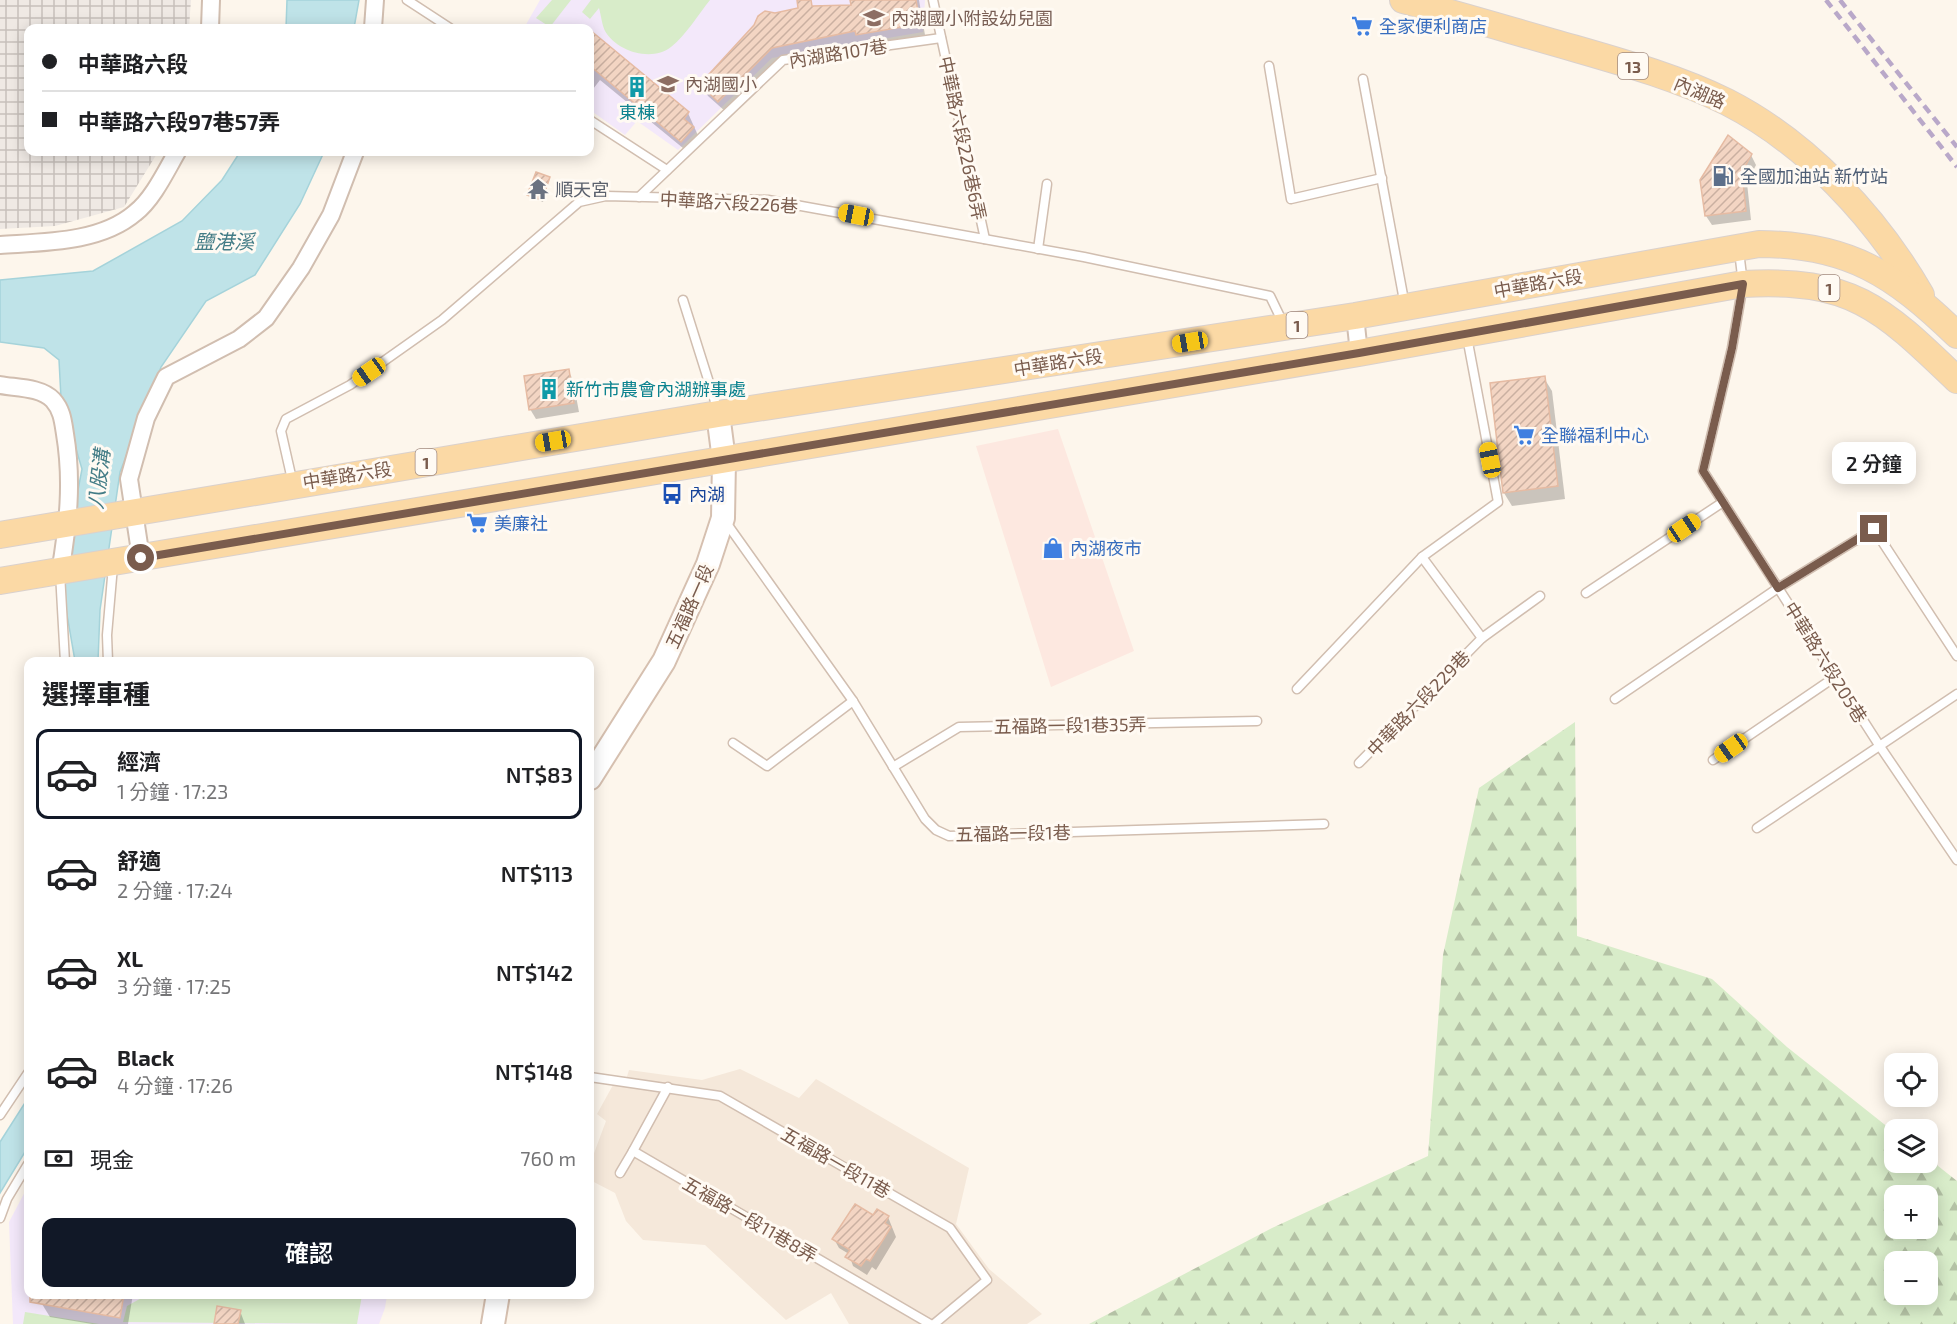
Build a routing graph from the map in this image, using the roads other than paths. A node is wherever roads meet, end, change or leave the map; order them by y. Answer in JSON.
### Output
{"nodes":[{"id":1,"x":211,"y":0,"type":"edge"},
{"id":2,"x":375,"y":0,"type":"edge"},
{"id":3,"x":406,"y":0,"type":"edge"},
{"id":4,"x":933,"y":0,"type":"edge"},
{"id":5,"x":1403,"y":0,"type":"edge"},
{"id":6,"x":1458,"y":7,"type":"edge"},
{"id":7,"x":210,"y":24,"type":"edge"},
{"id":8,"x":373,"y":24,"type":"edge"},
{"id":9,"x":444,"y":24,"type":"edge"},
{"id":10,"x":941,"y":38,"type":"junction"},
{"id":11,"x":1269,"y":66,"type":"dead end"},
{"id":12,"x":1363,"y":79,"type":"dead end"},
{"id":13,"x":594,"y":123,"type":"edge"},
{"id":14,"x":174,"y":156,"type":"edge"},
{"id":15,"x":354,"y":156,"type":"edge"},
{"id":16,"x":667,"y":170,"type":"junction"},
{"id":17,"x":1382,"y":178,"type":"junction"},
{"id":18,"x":1047,"y":184,"type":"dead end"},
{"id":19,"x":1836,"y":186,"type":"junction"},
{"id":20,"x":639,"y":197,"type":"junction"},
{"id":21,"x":985,"y":239,"type":"junction"},
{"id":22,"x":0,"y":245,"type":"edge"},
{"id":23,"x":1738,"y":246,"type":"junction"},
{"id":24,"x":1038,"y":249,"type":"junction"},
{"id":25,"x":1872,"y":268,"type":"junction"},
{"id":26,"x":1743,"y":284,"type":"junction"},
{"id":27,"x":683,"y":300,"type":"dead end"},
{"id":28,"x":1927,"y":305,"type":"junction"},
{"id":29,"x":1406,"y":307,"type":"junction"},
{"id":30,"x":1355,"y":316,"type":"junction"},
{"id":31,"x":1285,"y":327,"type":"junction"},
{"id":32,"x":1904,"y":329,"type":"junction"},
{"id":33,"x":1467,"y":334,"type":"junction"},
{"id":34,"x":1957,"y":335,"type":"edge"},
{"id":35,"x":1359,"y":353,"type":"junction"},
{"id":36,"x":1957,"y":380,"type":"edge"},
{"id":37,"x":0,"y":385,"type":"edge"},
{"id":38,"x":718,"y":414,"type":"junction"},
{"id":39,"x":724,"y":460,"type":"junction"},
{"id":40,"x":294,"y":484,"type":"junction"},
{"id":41,"x":1723,"y":502,"type":"junction"},
{"id":42,"x":134,"y":513,"type":"junction"},
{"id":43,"x":723,"y":518,"type":"junction"},
{"id":44,"x":68,"y":524,"type":"junction"},
{"id":45,"x":0,"y":536,"type":"edge"},
{"id":46,"x":141,"y":558,"type":"junction"},
{"id":47,"x":1422,"y":558,"type":"junction"},
{"id":48,"x":113,"y":562,"type":"junction"},
{"id":49,"x":60,"y":573,"type":"junction"},
{"id":50,"x":0,"y":581,"type":"edge"},
{"id":51,"x":1778,"y":588,"type":"junction"},
{"id":52,"x":1586,"y":593,"type":"dead end"},
{"id":53,"x":1540,"y":596,"type":"dead end"},
{"id":54,"x":1482,"y":638,"type":"junction"},
{"id":55,"x":1957,"y":656,"type":"edge"},
{"id":56,"x":66,"y":657,"type":"edge"},
{"id":57,"x":108,"y":657,"type":"edge"},
{"id":58,"x":1835,"y":676,"type":"junction"},
{"id":59,"x":1297,"y":689,"type":"dead end"},
{"id":60,"x":1957,"y":694,"type":"edge"},
{"id":61,"x":1615,"y":699,"type":"dead end"},
{"id":62,"x":853,"y":701,"type":"junction"},
{"id":63,"x":1257,"y":721,"type":"dead end"},
{"id":64,"x":733,"y":743,"type":"dead end"},
{"id":65,"x":1879,"y":745,"type":"junction"},
{"id":66,"x":1713,"y":760,"type":"dead end"},
{"id":67,"x":1359,"y":763,"type":"dead end"},
{"id":68,"x":893,"y":767,"type":"junction"},
{"id":69,"x":594,"y":772,"type":"edge"},
{"id":70,"x":1324,"y":824,"type":"dead end"},
{"id":71,"x":1757,"y":828,"type":"dead end"},
{"id":72,"x":1957,"y":861,"type":"edge"},
{"id":73,"x":594,"y":1078,"type":"edge"},
{"id":74,"x":24,"y":1079,"type":"edge"},
{"id":75,"x":668,"y":1087,"type":"junction"},
{"id":76,"x":0,"y":1115,"type":"edge"},
{"id":77,"x":633,"y":1151,"type":"junction"},
{"id":78,"x":24,"y":1171,"type":"edge"},
{"id":79,"x":620,"y":1173,"type":"dead end"},
{"id":80,"x":0,"y":1218,"type":"edge"},
{"id":81,"x":497,"y":1299,"type":"edge"},
{"id":82,"x":493,"y":1324,"type":"edge"},
{"id":83,"x":932,"y":1324,"type":"edge"}],
"edges":[{"from":1,"to":7,"type":"street"},
{"from":2,"to":8,"type":"street"},
{"from":3,"to":9,"type":"lane"},
{"from":4,"to":10,"type":"lane"},
{"from":5,"to":6,"type":"main road","name":"內湖路","number":"13"},
{"from":6,"to":19,"type":"main road","name":"內湖路","number":"13"},
{"from":10,"to":16,"type":"lane","name":"內湖路107巷"},
{"from":10,"to":21,"type":"lane","name":"中華路六段226巷6弄"},
{"from":11,"to":17,"type":"lane"},
{"from":12,"to":17,"type":"lane"},
{"from":13,"to":16,"type":"lane"},
{"from":14,"to":22,"type":"street"},
{"from":15,"to":42,"type":"street"},
{"from":16,"to":20,"type":"lane","name":"內湖路107巷"},
{"from":17,"to":29,"type":"lane"},
{"from":18,"to":24,"type":"lane"},
{"from":19,"to":25,"type":"main road","name":"內湖路","number":"13"},
{"from":19,"to":28,"type":"main road","name":"內湖路","number":"13"},
{"from":20,"to":21,"type":"lane","name":"中華路六段226巷"},
{"from":20,"to":40,"type":"lane","name":"中華路六段226巷"},
{"from":21,"to":24,"type":"lane","name":"中華路六段226巷"},
{"from":23,"to":25,"type":"main road","name":"中華路六段","number":"1"},
{"from":23,"to":26,"type":"lane","name":"中華路六段205巷"},
{"from":23,"to":29,"type":"main road","name":"中華路六段","number":"1"},
{"from":24,"to":31,"type":"lane","name":"中華路六段226巷"},
{"from":25,"to":28,"type":"main road","name":"中華路六段","number":"1"},
{"from":25,"to":32,"type":"main road","name":"內湖路","number":"13"},
{"from":26,"to":32,"type":"main road","name":"中華路六段","number":"1"},
{"from":26,"to":33,"type":"main road","name":"中華路六段","number":"1"},
{"from":26,"to":41,"type":"lane","name":"中華路六段205巷"},
{"from":27,"to":38,"type":"lane"},
{"from":28,"to":34,"type":"main road","name":"中華路六段","number":"1"},
{"from":29,"to":30,"type":"main road","name":"中華路六段","number":"1"},
{"from":30,"to":31,"type":"main road","name":"中華路六段","number":"1"},
{"from":30,"to":35,"type":"street"},
{"from":31,"to":38,"type":"main road","name":"中華路六段","number":"1"},
{"from":32,"to":36,"type":"main road","name":"中華路六段","number":"1"},
{"from":33,"to":35,"type":"main road","name":"中華路六段","number":"1"},
{"from":33,"to":47,"type":"lane"},
{"from":35,"to":39,"type":"main road","name":"中華路六段","number":"1"},
{"from":37,"to":44,"type":"street"},
{"from":38,"to":39,"type":"main road","name":"五福路一段"},
{"from":38,"to":40,"type":"main road","name":"中華路六段","number":"1"},
{"from":39,"to":43,"type":"main road","name":"五福路一段"},
{"from":39,"to":46,"type":"main road","name":"中華路六段","number":"1"},
{"from":40,"to":42,"type":"main road","name":"中華路六段","number":"1"},
{"from":41,"to":51,"type":"lane","name":"中華路六段205巷"},
{"from":41,"to":52,"type":"lane"},
{"from":42,"to":44,"type":"main road","number":"1"},
{"from":42,"to":46,"type":"street"},
{"from":43,"to":62,"type":"lane","name":"五福路一段1巷"},
{"from":43,"to":69,"type":"main road","name":"五福路一段"},
{"from":44,"to":45,"type":"main road","number":"1"},
{"from":44,"to":49,"type":"street"},
{"from":46,"to":48,"type":"main road","name":"中華路六段","number":"1"},
{"from":47,"to":54,"type":"lane","name":"中華路六段229巷"},
{"from":47,"to":59,"type":"lane"},
{"from":48,"to":49,"type":"main road","number":"1"},
{"from":48,"to":57,"type":"lane"},
{"from":49,"to":50,"type":"main road","number":"1"},
{"from":49,"to":56,"type":"lane"},
{"from":51,"to":55,"type":"lane"},
{"from":51,"to":58,"type":"lane","name":"中華路六段205巷"},
{"from":51,"to":61,"type":"lane"},
{"from":53,"to":54,"type":"lane"},
{"from":54,"to":67,"type":"lane","name":"中華路六段229巷"},
{"from":58,"to":65,"type":"lane","name":"中華路六段205巷"},
{"from":58,"to":66,"type":"lane"},
{"from":60,"to":65,"type":"lane"},
{"from":62,"to":64,"type":"lane"},
{"from":62,"to":68,"type":"lane","name":"五福路一段1巷"},
{"from":63,"to":68,"type":"lane","name":"五福路一段1巷35弄"},
{"from":65,"to":71,"type":"lane"},
{"from":65,"to":72,"type":"lane","name":"中華路六段205巷"},
{"from":68,"to":70,"type":"lane","name":"五福路一段1巷"},
{"from":73,"to":75,"type":"lane","name":"五福路一段11巷"},
{"from":74,"to":76,"type":"lane"},
{"from":75,"to":77,"type":"lane"},
{"from":75,"to":83,"type":"lane","name":"五福路一段11巷"},
{"from":77,"to":79,"type":"lane"},
{"from":77,"to":83,"type":"lane","name":"五福路一段11巷8弄"},
{"from":78,"to":80,"type":"lane"},
{"from":81,"to":82,"type":"main road"}]}
